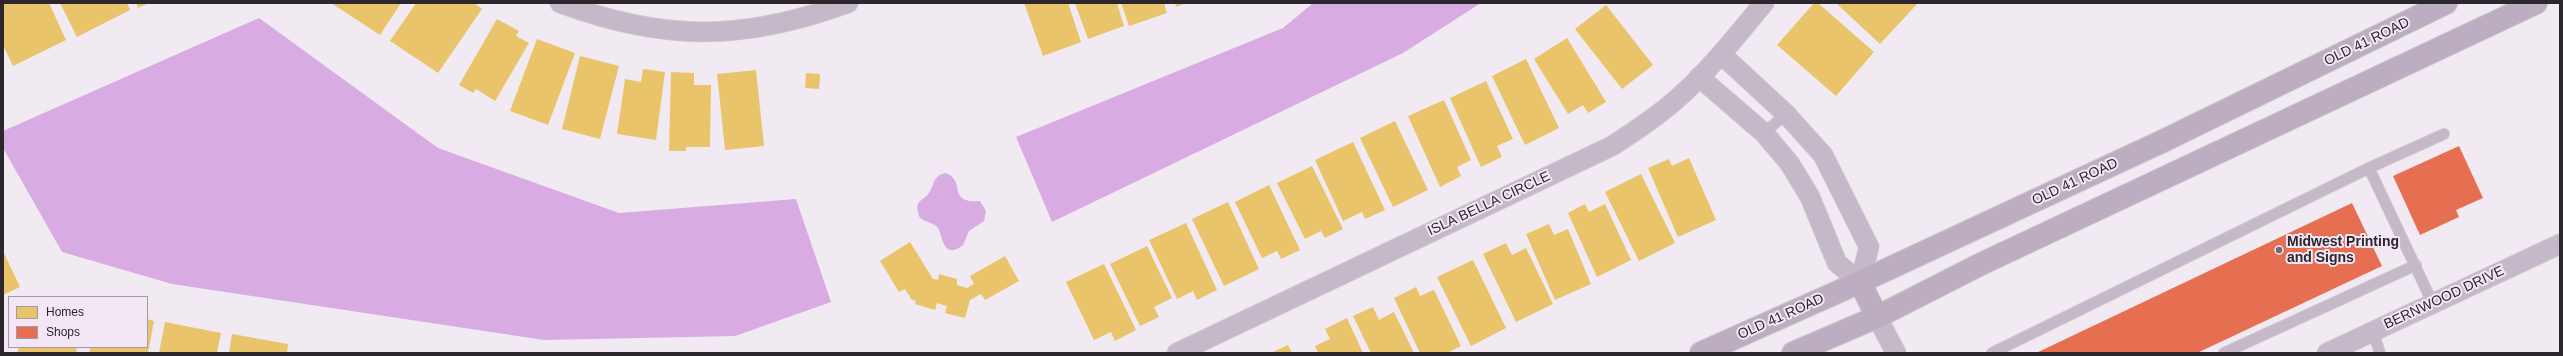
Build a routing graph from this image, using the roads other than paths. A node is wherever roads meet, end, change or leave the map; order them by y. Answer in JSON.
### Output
{"nodes":[{"id":1,"x":560,"y":3,"type":"edge"},
{"id":2,"x":848,"y":3,"type":"edge"},
{"id":3,"x":1764,"y":3,"type":"edge"},
{"id":4,"x":2446,"y":3,"type":"edge"},
{"id":5,"x":2536,"y":3,"type":"edge"},
{"id":6,"x":1721,"y":54,"type":"junction"},
{"id":7,"x":1699,"y":77,"type":"junction"},
{"id":8,"x":1786,"y":114,"type":"junction"},
{"id":9,"x":1764,"y":134,"type":"junction"},
{"id":10,"x":2444,"y":134,"type":"dead end"},
{"id":11,"x":2369,"y":168,"type":"junction"},
{"id":12,"x":2560,"y":244,"type":"edge"},
{"id":13,"x":2416,"y":265,"type":"junction"},
{"id":14,"x":1860,"y":282,"type":"junction"},
{"id":15,"x":2433,"y":304,"type":"junction"},
{"id":16,"x":1877,"y":317,"type":"junction"},
{"id":17,"x":2372,"y":332,"type":"junction"},
{"id":18,"x":1177,"y":353,"type":"edge"},
{"id":19,"x":1701,"y":353,"type":"edge"},
{"id":20,"x":1793,"y":353,"type":"edge"},
{"id":21,"x":1896,"y":353,"type":"edge"},
{"id":22,"x":1992,"y":353,"type":"edge"},
{"id":23,"x":2224,"y":353,"type":"edge"},
{"id":24,"x":2327,"y":353,"type":"edge"},
{"id":25,"x":2380,"y":353,"type":"edge"}],
"edges":[{"from":1,"to":2,"type":"street"},
{"from":3,"to":6,"type":"street","name":"ISLA BELLA CIRCLE"},
{"from":4,"to":14,"type":"street","name":"OLD 41 ROAD"},
{"from":5,"to":16,"type":"street"},
{"from":6,"to":7,"type":"street","name":"ISLA BELLA CIRCLE"},
{"from":6,"to":8,"type":"street"},
{"from":7,"to":9,"type":"street"},
{"from":7,"to":18,"type":"street","name":"ISLA BELLA CIRCLE"},
{"from":8,"to":9,"type":"lane"},
{"from":8,"to":14,"type":"street"},
{"from":9,"to":14,"type":"street"},
{"from":10,"to":11,"type":"lane"},
{"from":11,"to":13,"type":"lane"},
{"from":11,"to":22,"type":"lane"},
{"from":12,"to":15,"type":"street","name":"BERNWOOD DRIVE"},
{"from":13,"to":15,"type":"lane"},
{"from":13,"to":23,"type":"lane"},
{"from":14,"to":16,"type":"street"},
{"from":14,"to":19,"type":"street","name":"OLD 41 ROAD"},
{"from":15,"to":17,"type":"street","name":"BERNWOOD DRIVE"},
{"from":16,"to":20,"type":"street"},
{"from":16,"to":21,"type":"street"},
{"from":17,"to":24,"type":"street","name":"BERNWOOD DRIVE"},
{"from":17,"to":25,"type":"lane"}]}
